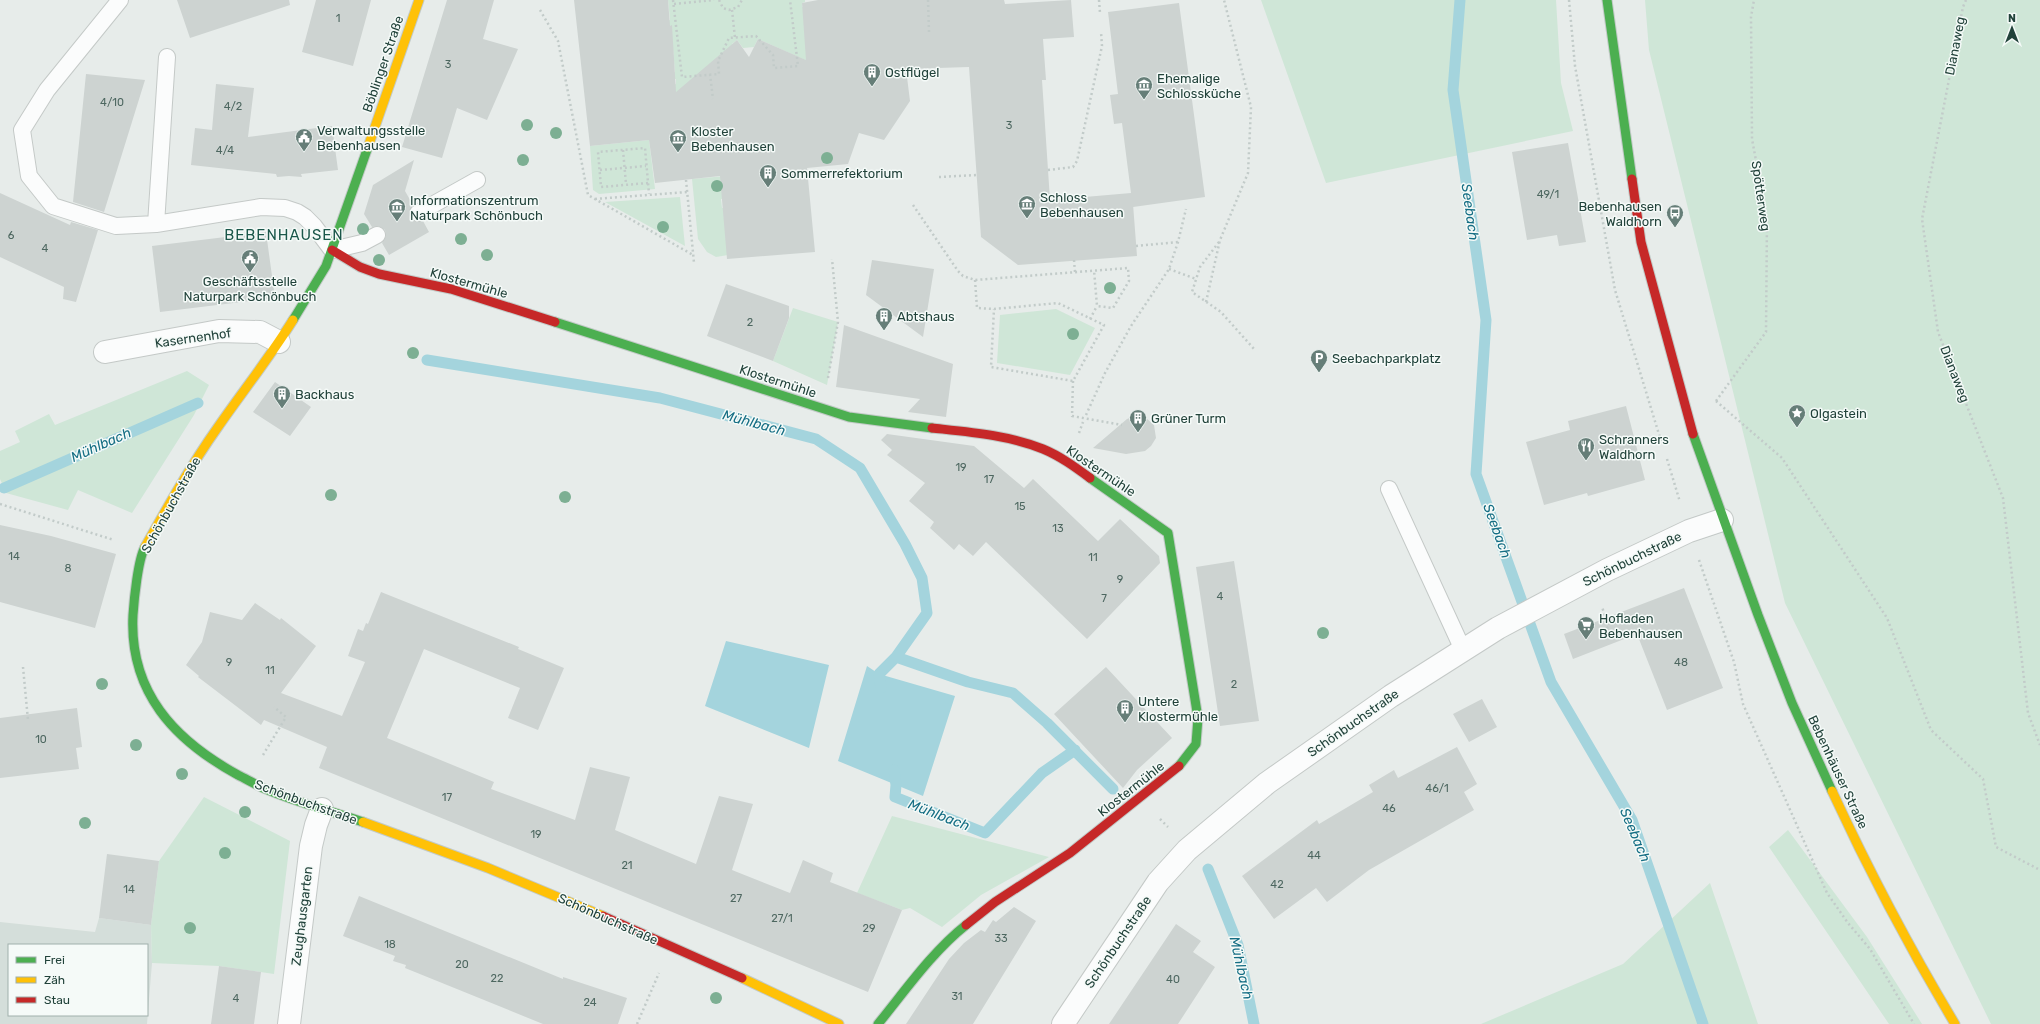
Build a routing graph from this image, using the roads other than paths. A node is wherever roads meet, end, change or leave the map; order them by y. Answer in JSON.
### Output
{"nodes":[{"id":1,"x":120,"y":0,"type":"edge"},
{"id":2,"x":419,"y":0,"type":"edge"},
{"id":3,"x":1607,"y":0,"type":"edge"},
{"id":4,"x":167,"y":57,"type":"dead end"},
{"id":5,"x":477,"y":180,"type":"dead end"},
{"id":6,"x":418,"y":213,"type":"dead end"},
{"id":7,"x":156,"y":224,"type":"junction"},
{"id":8,"x":377,"y":235,"type":"dead end"},
{"id":9,"x":332,"y":250,"type":"junction"},
{"id":10,"x":279,"y":342,"type":"junction"},
{"id":11,"x":105,"y":352,"type":"dead end"},
{"id":12,"x":1389,"y":490,"type":"dead end"},
{"id":13,"x":1722,"y":520,"type":"junction"},
{"id":14,"x":1463,"y":650,"type":"junction"},
{"id":15,"x":322,"y":809,"type":"junction"},
{"id":16,"x":288,"y":1024,"type":"edge"},
{"id":17,"x":839,"y":1024,"type":"edge"},
{"id":18,"x":878,"y":1024,"type":"edge"},
{"id":19,"x":1063,"y":1024,"type":"edge"},
{"id":20,"x":1955,"y":1024,"type":"edge"}],
"edges":[{"from":1,"to":7,"type":"lane"},
{"from":2,"to":9,"type":"street","name":"Böblinger Straße"},
{"from":3,"to":13,"type":"street","name":"Bebenhäuser Straße"},
{"from":4,"to":7,"type":"lane"},
{"from":5,"to":6,"type":"lane"},
{"from":7,"to":9,"type":"lane"},
{"from":8,"to":9,"type":"lane"},
{"from":9,"to":10,"type":"street","name":"Schönbuchstraße"},
{"from":9,"to":18,"type":"street","name":"Klostermühle"},
{"from":10,"to":11,"type":"street","name":"Kasernenhof"},
{"from":10,"to":15,"type":"street","name":"Schönbuchstraße"},
{"from":12,"to":14,"type":"lane"},
{"from":13,"to":14,"type":"street","name":"Schönbuchstraße"},
{"from":13,"to":20,"type":"street","name":"Bebenhäuser Straße"},
{"from":14,"to":19,"type":"street","name":"Schönbuchstraße"},
{"from":15,"to":16,"type":"street","name":"Zeughausgarten"},
{"from":15,"to":17,"type":"street","name":"Schönbuchstraße"}]}
